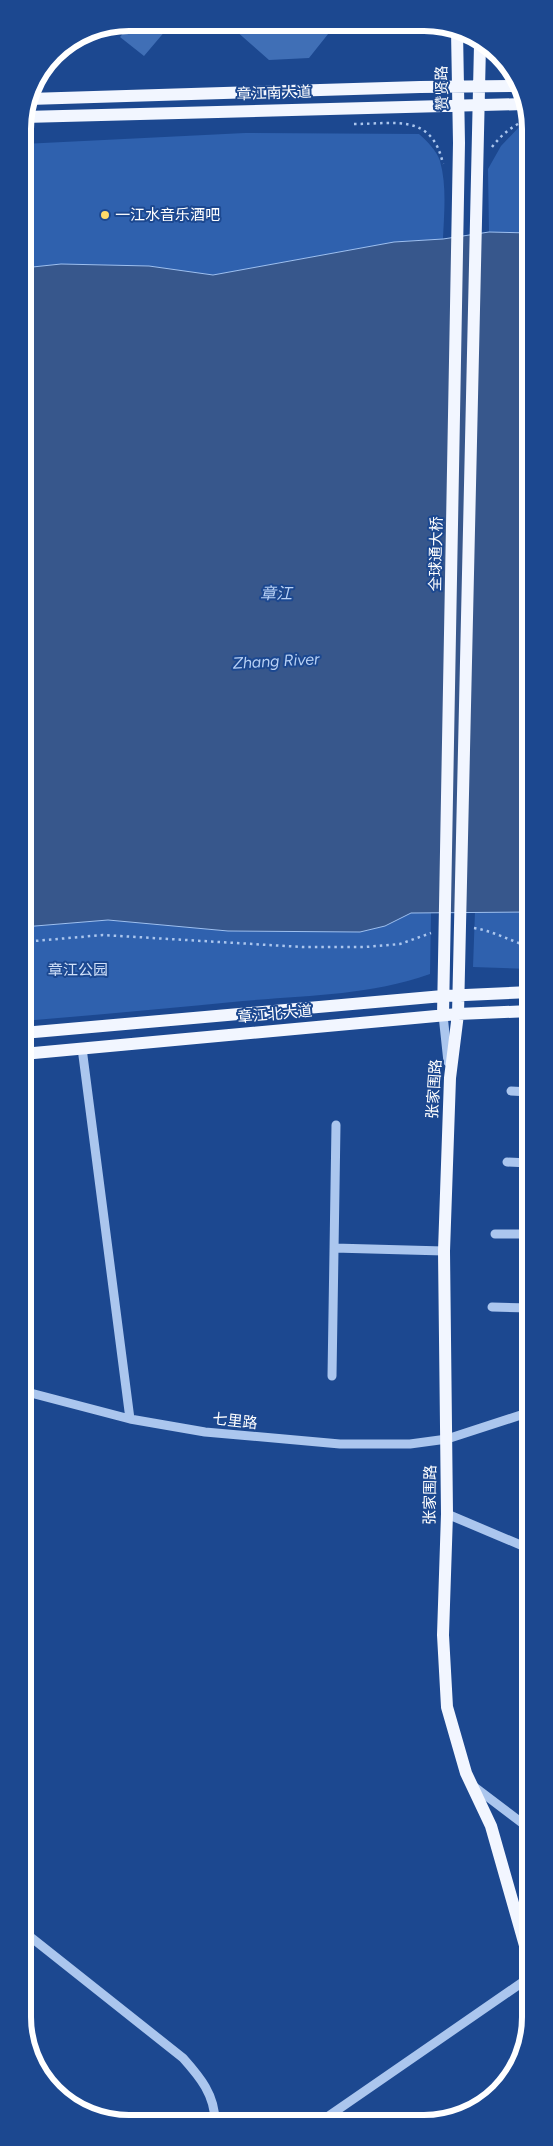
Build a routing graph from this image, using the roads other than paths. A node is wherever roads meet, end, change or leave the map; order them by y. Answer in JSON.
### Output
{"nodes":[{"id":1,"x":456,"y":37,"type":"edge"},
{"id":2,"x":480,"y":49,"type":"edge"},
{"id":3,"x":458,"y":86,"type":"junction"},
{"id":4,"x":478,"y":86,"type":"junction"},
{"id":5,"x":512,"y":86,"type":"edge"},
{"id":6,"x":36,"y":99,"type":"edge"},
{"id":7,"x":458,"y":104,"type":"junction"},
{"id":8,"x":519,"y":104,"type":"edge"},
{"id":9,"x":478,"y":105,"type":"junction"},
{"id":10,"x":32,"y":117,"type":"edge"},
{"id":11,"x":459,"y":143,"type":"joint"},
{"id":12,"x":522,"y":992,"type":"edge"},
{"id":13,"x":458,"y":995,"type":"junction"},
{"id":14,"x":444,"y":996,"type":"junction"},
{"id":15,"x":522,"y":1010,"type":"edge"},
{"id":16,"x":458,"y":1014,"type":"junction"},
{"id":17,"x":443,"y":1015,"type":"junction"},
{"id":18,"x":31,"y":1032,"type":"edge"},
{"id":19,"x":82,"y":1048,"type":"junction"},
{"id":20,"x":31,"y":1053,"type":"edge"},
{"id":21,"x":450,"y":1078,"type":"junction"},
{"id":22,"x":511,"y":1091,"type":"dead end"},
{"id":23,"x":522,"y":1092,"type":"edge"},
{"id":24,"x":336,"y":1125,"type":"dead end"},
{"id":25,"x":507,"y":1162,"type":"dead end"},
{"id":26,"x":522,"y":1163,"type":"edge"},
{"id":27,"x":495,"y":1234,"type":"dead end"},
{"id":28,"x":522,"y":1234,"type":"edge"},
{"id":29,"x":334,"y":1248,"type":"junction"},
{"id":30,"x":444,"y":1251,"type":"junction"},
{"id":31,"x":492,"y":1307,"type":"dead end"},
{"id":32,"x":522,"y":1308,"type":"edge"},
{"id":33,"x":332,"y":1376,"type":"dead end"},
{"id":34,"x":31,"y":1393,"type":"edge"},
{"id":35,"x":522,"y":1415,"type":"edge"},
{"id":36,"x":130,"y":1419,"type":"junction"},
{"id":37,"x":447,"y":1439,"type":"junction"},
{"id":38,"x":447,"y":1514,"type":"junction"},
{"id":39,"x":522,"y":1546,"type":"edge"},
{"id":40,"x":471,"y":1784,"type":"junction"},
{"id":41,"x":522,"y":1823,"type":"edge"},
{"id":42,"x":522,"y":1935,"type":"edge"},
{"id":43,"x":31,"y":1937,"type":"edge"},
{"id":44,"x":522,"y":1983,"type":"edge"},
{"id":45,"x":215,"y":2115,"type":"edge"},
{"id":46,"x":330,"y":2115,"type":"edge"}],
"edges":[{"from":1,"to":3,"type":"main road","name":"赞贤路"},
{"from":2,"to":4,"type":"main road"},
{"from":3,"to":4,"type":"main road","name":"章江南大道"},
{"from":3,"to":6,"type":"main road","name":"章江南大道"},
{"from":3,"to":7,"type":"main road","name":"赞贤路"},
{"from":4,"to":5,"type":"main road","name":"章江南大道"},
{"from":4,"to":9,"type":"main road"},
{"from":7,"to":9,"type":"main road","name":"章江南大道"},
{"from":7,"to":10,"type":"main road","name":"章江南大道"},
{"from":7,"to":11,"type":"main road","name":"赞贤路"},
{"from":8,"to":9,"type":"main road","name":"章江南大道"},
{"from":9,"to":13,"type":"main road","name":"全球通大桥"},
{"from":11,"to":14,"type":"main road","name":"全球通大桥"},
{"from":12,"to":13,"type":"main road","name":"章江北大道"},
{"from":13,"to":14,"type":"main road","name":"章江北大道"},
{"from":13,"to":16,"type":"main road","name":"张家围路"},
{"from":14,"to":17,"type":"main road","name":"全球通大桥"},
{"from":14,"to":18,"type":"main road","name":"章江北大道"},
{"from":15,"to":16,"type":"main road","name":"章江北大道"},
{"from":16,"to":17,"type":"main road","name":"章江北大道"},
{"from":16,"to":21,"type":"main road","name":"张家围路"},
{"from":17,"to":19,"type":"main road","name":"章江北大道"},
{"from":17,"to":21,"type":"street"},
{"from":19,"to":20,"type":"main road","name":"章江北大道"},
{"from":19,"to":36,"type":"street"},
{"from":21,"to":30,"type":"main road","name":"张家围路"},
{"from":22,"to":23,"type":"street"},
{"from":24,"to":29,"type":"street"},
{"from":25,"to":26,"type":"street"},
{"from":27,"to":28,"type":"street"},
{"from":29,"to":30,"type":"street"},
{"from":29,"to":33,"type":"street"},
{"from":30,"to":37,"type":"main road","name":"张家围路"},
{"from":31,"to":32,"type":"street"},
{"from":34,"to":36,"type":"street","name":"七里路"},
{"from":35,"to":37,"type":"street","name":"七里路"},
{"from":36,"to":37,"type":"street","name":"七里路"},
{"from":37,"to":38,"type":"main road","name":"张家围路"},
{"from":38,"to":39,"type":"street"},
{"from":38,"to":40,"type":"main road","name":"张家围路"},
{"from":40,"to":41,"type":"street"},
{"from":40,"to":42,"type":"main road","name":"张家围路"},
{"from":43,"to":45,"type":"street"},
{"from":44,"to":46,"type":"street"}]}
